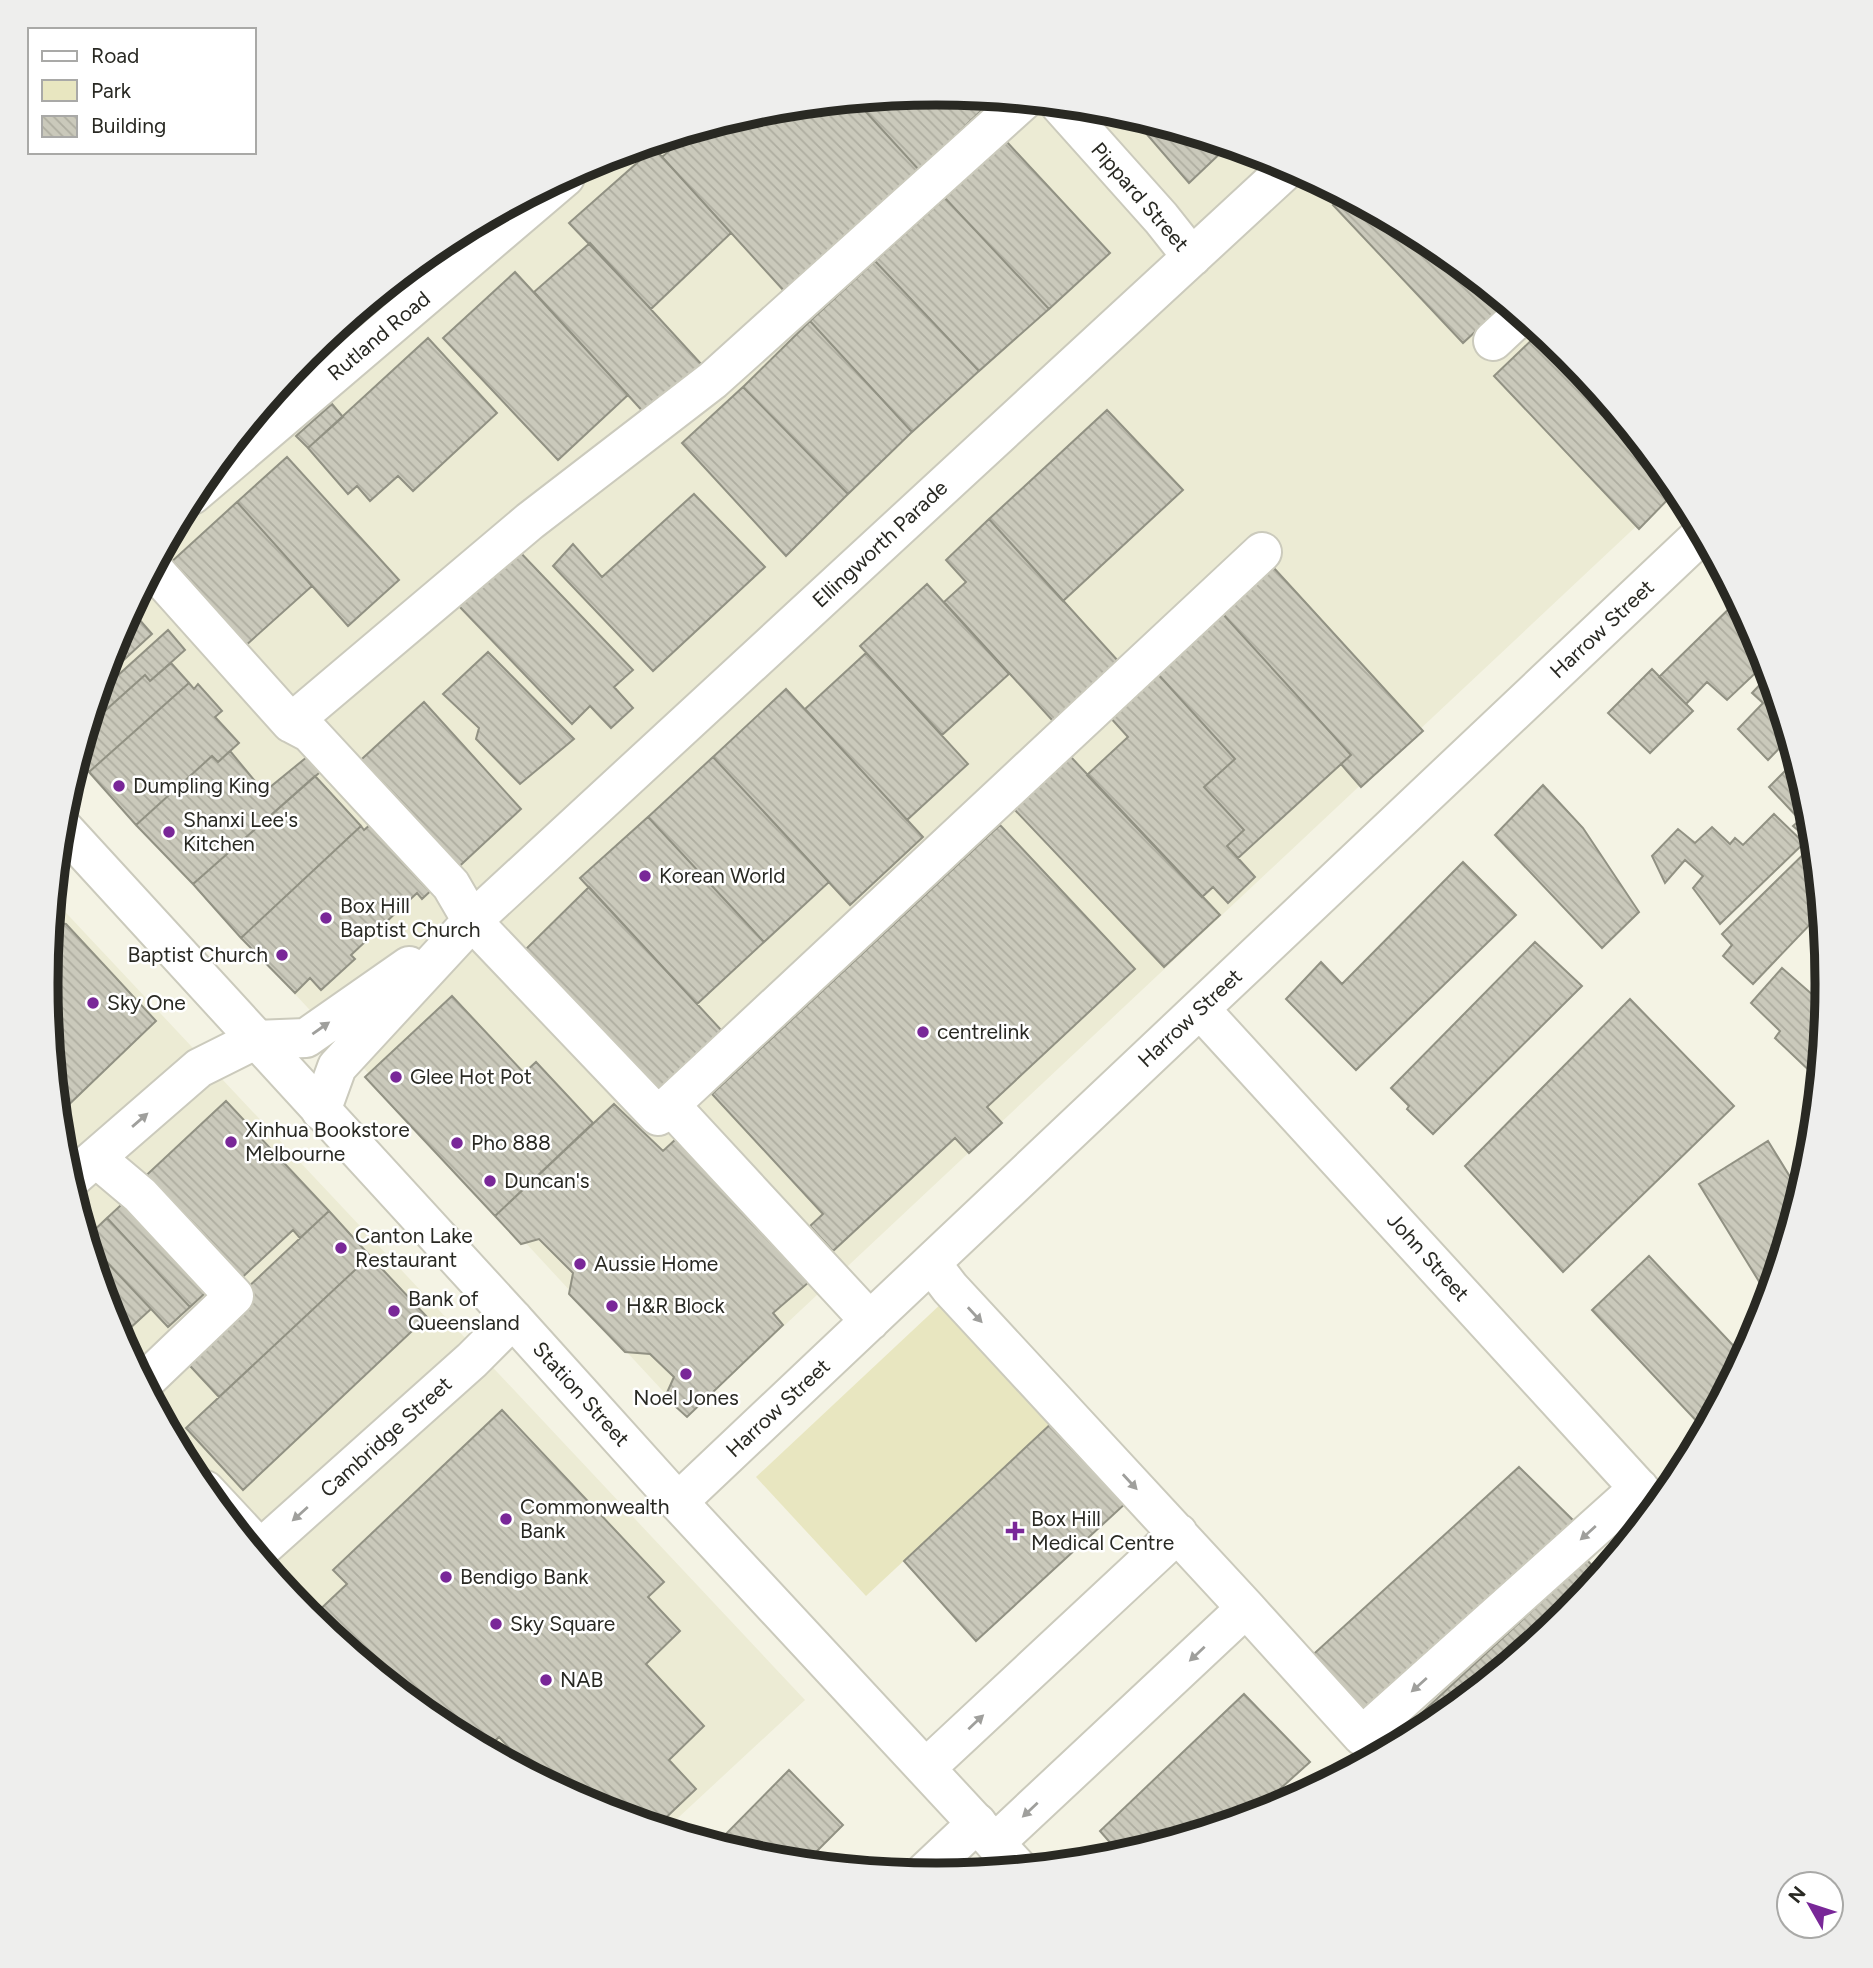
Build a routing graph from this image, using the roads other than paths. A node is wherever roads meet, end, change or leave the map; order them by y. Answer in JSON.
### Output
{"nodes":[{"id":1,"x":1015,"y":109,"type":"edge"},
{"id":2,"x":1070,"y":116,"type":"edge"},
{"id":3,"x":1280,"y":175,"type":"edge"},
{"id":4,"x":534,"y":203,"type":"edge"},
{"id":5,"x":1192,"y":257,"type":"junction"},
{"id":6,"x":229,"y":464,"type":"edge"},
{"id":7,"x":1695,"y":540,"type":"edge"},
{"id":8,"x":1262,"y":552,"type":"dead end"},
{"id":9,"x":159,"y":575,"type":"edge"},
{"id":10,"x":291,"y":723,"type":"junction"},
{"id":11,"x":71,"y":837,"type":"edge"},
{"id":12,"x":472,"y":921,"type":"junction"},
{"id":13,"x":1200,"y":1009,"type":"junction"},
{"id":14,"x":255,"y":1040,"type":"junction"},
{"id":15,"x":670,"y":1105,"type":"junction"},
{"id":16,"x":321,"y":1111,"type":"junction"},
{"id":17,"x":83,"y":1169,"type":"edge"},
{"id":18,"x":931,"y":1263,"type":"junction"},
{"id":19,"x":513,"y":1319,"type":"junction"},
{"id":20,"x":870,"y":1321,"type":"junction"},
{"id":21,"x":150,"y":1376,"type":"edge"},
{"id":22,"x":1647,"y":1497,"type":"edge"},
{"id":23,"x":678,"y":1502,"type":"junction"},
{"id":24,"x":1178,"y":1533,"type":"junction"},
{"id":25,"x":263,"y":1547,"type":"edge"},
{"id":26,"x":1247,"y":1608,"type":"junction"},
{"id":27,"x":926,"y":1768,"type":"junction"},
{"id":28,"x":996,"y":1845,"type":"edge"},
{"id":29,"x":952,"y":1862,"type":"edge"}],
"edges":[{"from":1,"to":10,"type":"street"},
{"from":2,"to":5,"type":"street","name":"Pippard Street"},
{"from":3,"to":5,"type":"street","name":"Ellingworth Parade"},
{"from":4,"to":6,"type":"street","name":"Rutland Road"},
{"from":5,"to":12,"type":"street","name":"Ellingworth Parade"},
{"from":7,"to":13,"type":"street","name":"Harrow Street"},
{"from":8,"to":15,"type":"street"},
{"from":9,"to":10,"type":"street"},
{"from":10,"to":12,"type":"street"},
{"from":11,"to":14,"type":"street","name":"Station Street"},
{"from":14,"to":12,"type":"street","name":"Ellingworth Parade","one_way":true},
{"from":12,"to":15,"type":"street"},
{"from":12,"to":16,"type":"street","name":"Ellingworth Parade"},
{"from":13,"to":18,"type":"street","name":"Harrow Street"},
{"from":13,"to":22,"type":"street","name":"John Street"},
{"from":14,"to":16,"type":"street","name":"Station Street"},
{"from":17,"to":14,"type":"street","one_way":true},
{"from":15,"to":20,"type":"street"},
{"from":16,"to":19,"type":"street","name":"Station Street"},
{"from":17,"to":21,"type":"street"},
{"from":18,"to":20,"type":"street","name":"Harrow Street"},
{"from":18,"to":24,"type":"street","one_way":true},
{"from":19,"to":23,"type":"street","name":"Station Street"},
{"from":19,"to":25,"type":"street","name":"Cambridge Street","one_way":true},
{"from":20,"to":23,"type":"street","name":"Harrow Street"},
{"from":22,"to":26,"type":"street","one_way":true},
{"from":23,"to":27,"type":"street","name":"Station Street"},
{"from":24,"to":26,"type":"street"},
{"from":27,"to":24,"type":"street","one_way":true},
{"from":26,"to":28,"type":"street","one_way":true},
{"from":27,"to":28,"type":"street","name":"Station Street"},
{"from":28,"to":29,"type":"street"}]}
